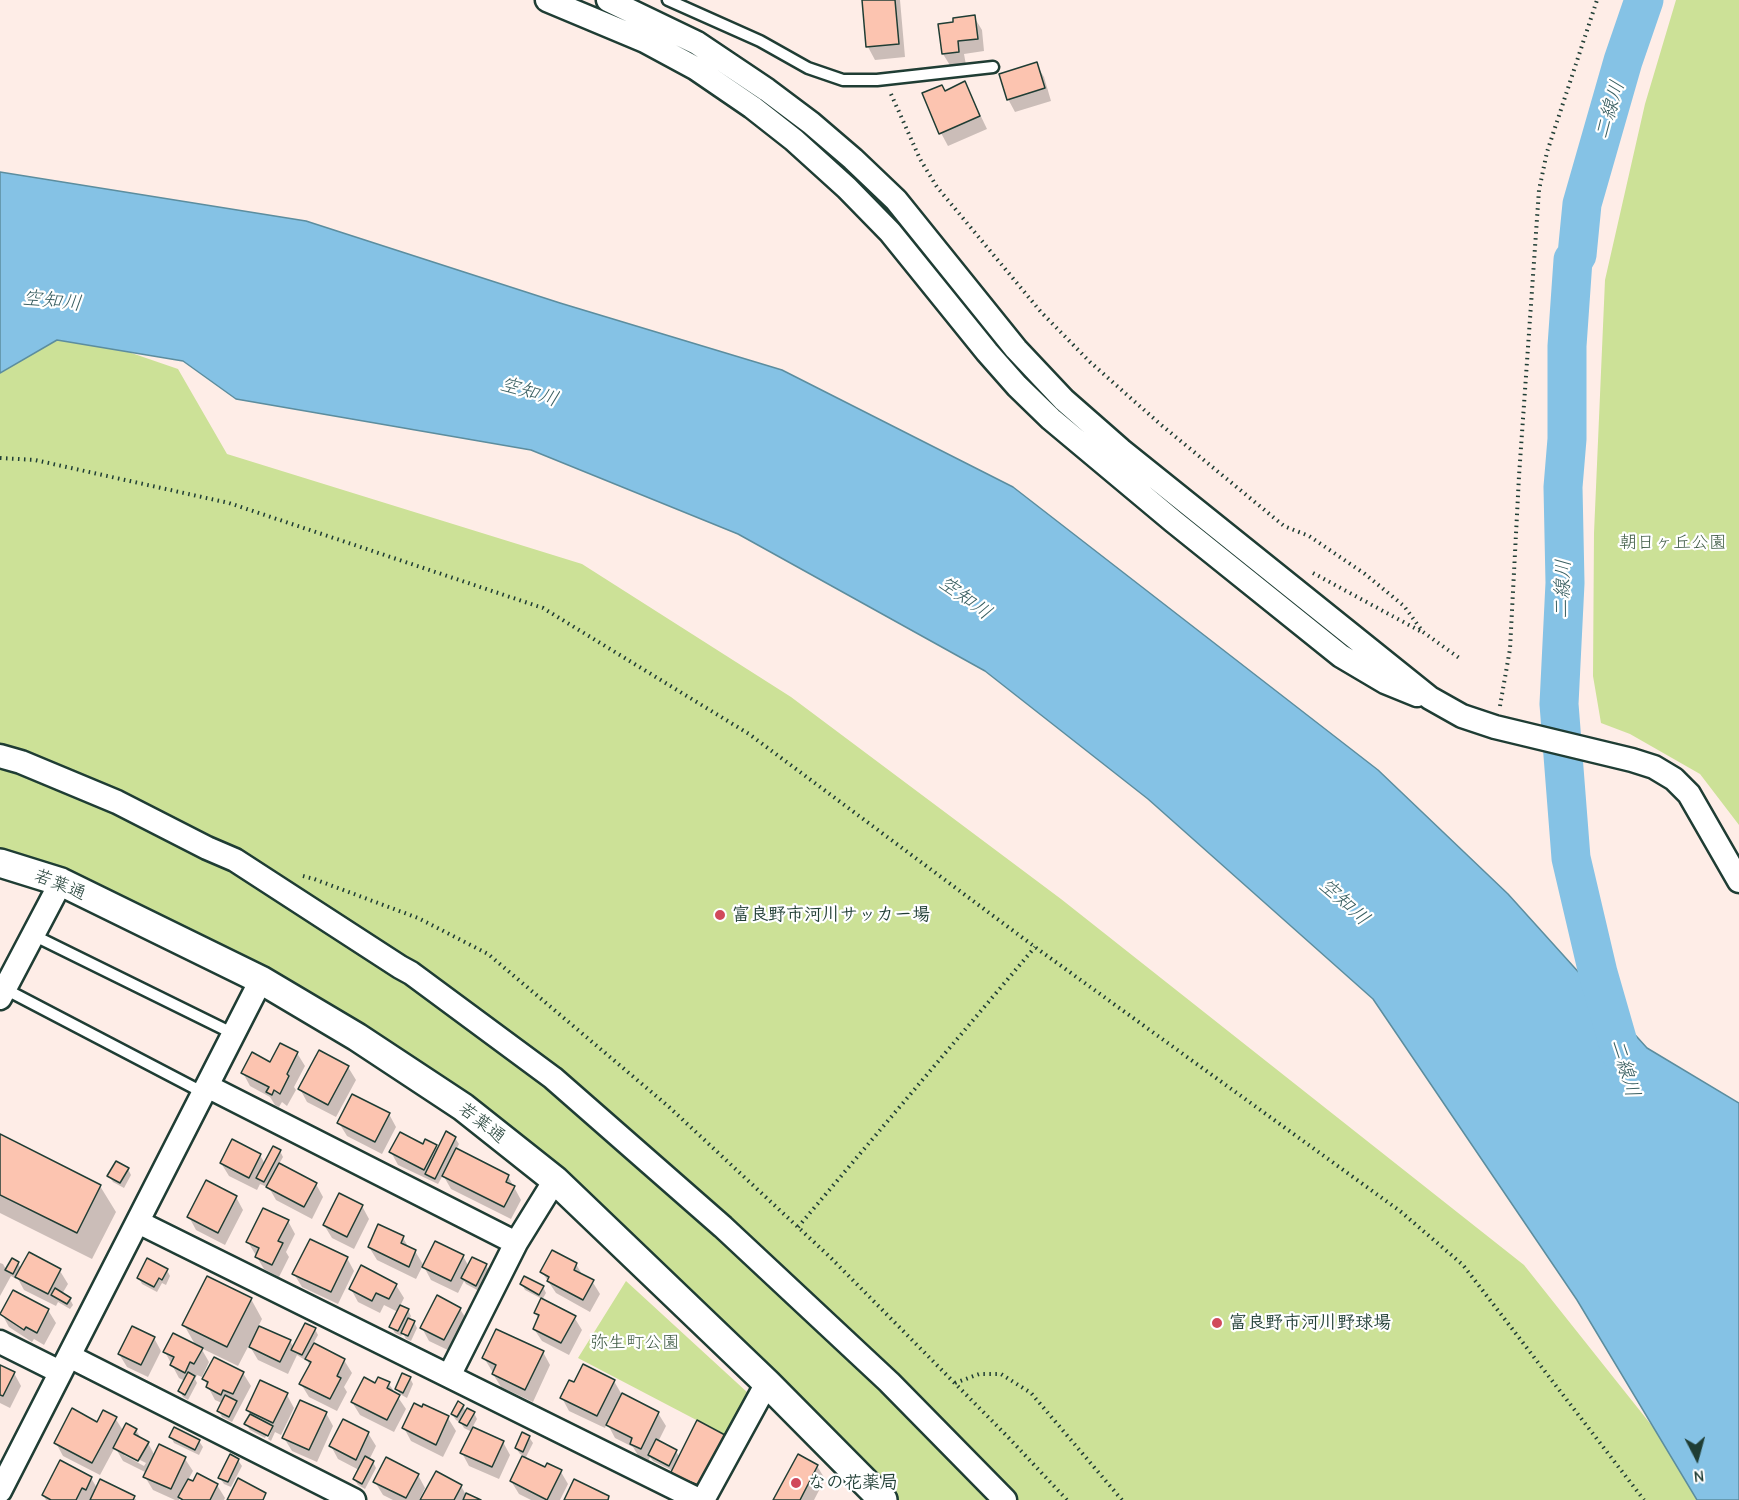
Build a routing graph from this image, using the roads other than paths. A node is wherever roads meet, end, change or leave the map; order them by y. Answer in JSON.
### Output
{"nodes":[{"id":1,"x":547,"y":0,"type":"edge"},
{"id":2,"x":668,"y":0,"type":"edge"},
{"id":3,"x":617,"y":2,"type":"edge"},
{"id":4,"x":993,"y":67,"type":"dead end"},
{"id":5,"x":1430,"y":698,"type":"junction"},
{"id":6,"x":0,"y":756,"type":"edge"},
{"id":7,"x":0,"y":863,"type":"edge"},
{"id":8,"x":1739,"y":881,"type":"edge"},
{"id":9,"x":61,"y":882,"type":"junction"},
{"id":10,"x":33,"y":935,"type":"junction"},
{"id":11,"x":261,"y":980,"type":"junction"},
{"id":12,"x":2,"y":994,"type":"edge"},
{"id":13,"x":234,"y":1034,"type":"junction"},
{"id":14,"x":205,"y":1090,"type":"junction"},
{"id":15,"x":555,"y":1180,"type":"junction"},
{"id":16,"x":138,"y":1222,"type":"junction"},
{"id":17,"x":516,"y":1243,"type":"junction"},
{"id":18,"x":0,"y":1342,"type":"edge"},
{"id":19,"x":64,"y":1364,"type":"junction"},
{"id":20,"x":449,"y":1376,"type":"junction"},
{"id":21,"x":767,"y":1383,"type":"junction"},
{"id":22,"x":0,"y":1491,"type":"edge"},
{"id":23,"x":354,"y":1500,"type":"edge"},
{"id":24,"x":701,"y":1500,"type":"edge"},
{"id":25,"x":883,"y":1500,"type":"edge"},
{"id":26,"x":1005,"y":1500,"type":"edge"}],
"edges":[{"from":1,"to":5,"type":"street"},
{"from":2,"to":4,"type":"lane"},
{"from":3,"to":5,"type":"street"},
{"from":5,"to":8,"type":"street"},
{"from":6,"to":26,"type":"street"},
{"from":7,"to":9,"type":"street","name":"若葉通"},
{"from":9,"to":10,"type":"street"},
{"from":9,"to":11,"type":"street","name":"若葉通"},
{"from":10,"to":12,"type":"street"},
{"from":10,"to":13,"type":"lane"},
{"from":11,"to":13,"type":"street"},
{"from":11,"to":15,"type":"street","name":"若葉通"},
{"from":12,"to":14,"type":"lane"},
{"from":13,"to":14,"type":"street"},
{"from":14,"to":16,"type":"street"},
{"from":14,"to":17,"type":"street"},
{"from":15,"to":17,"type":"street"},
{"from":15,"to":21,"type":"street","name":"若葉通"},
{"from":16,"to":19,"type":"street"},
{"from":16,"to":20,"type":"street"},
{"from":17,"to":20,"type":"street"},
{"from":18,"to":19,"type":"street"},
{"from":19,"to":22,"type":"street"},
{"from":19,"to":23,"type":"street"},
{"from":20,"to":24,"type":"street"},
{"from":21,"to":24,"type":"street"},
{"from":21,"to":25,"type":"street","name":"若葉通"}]}
